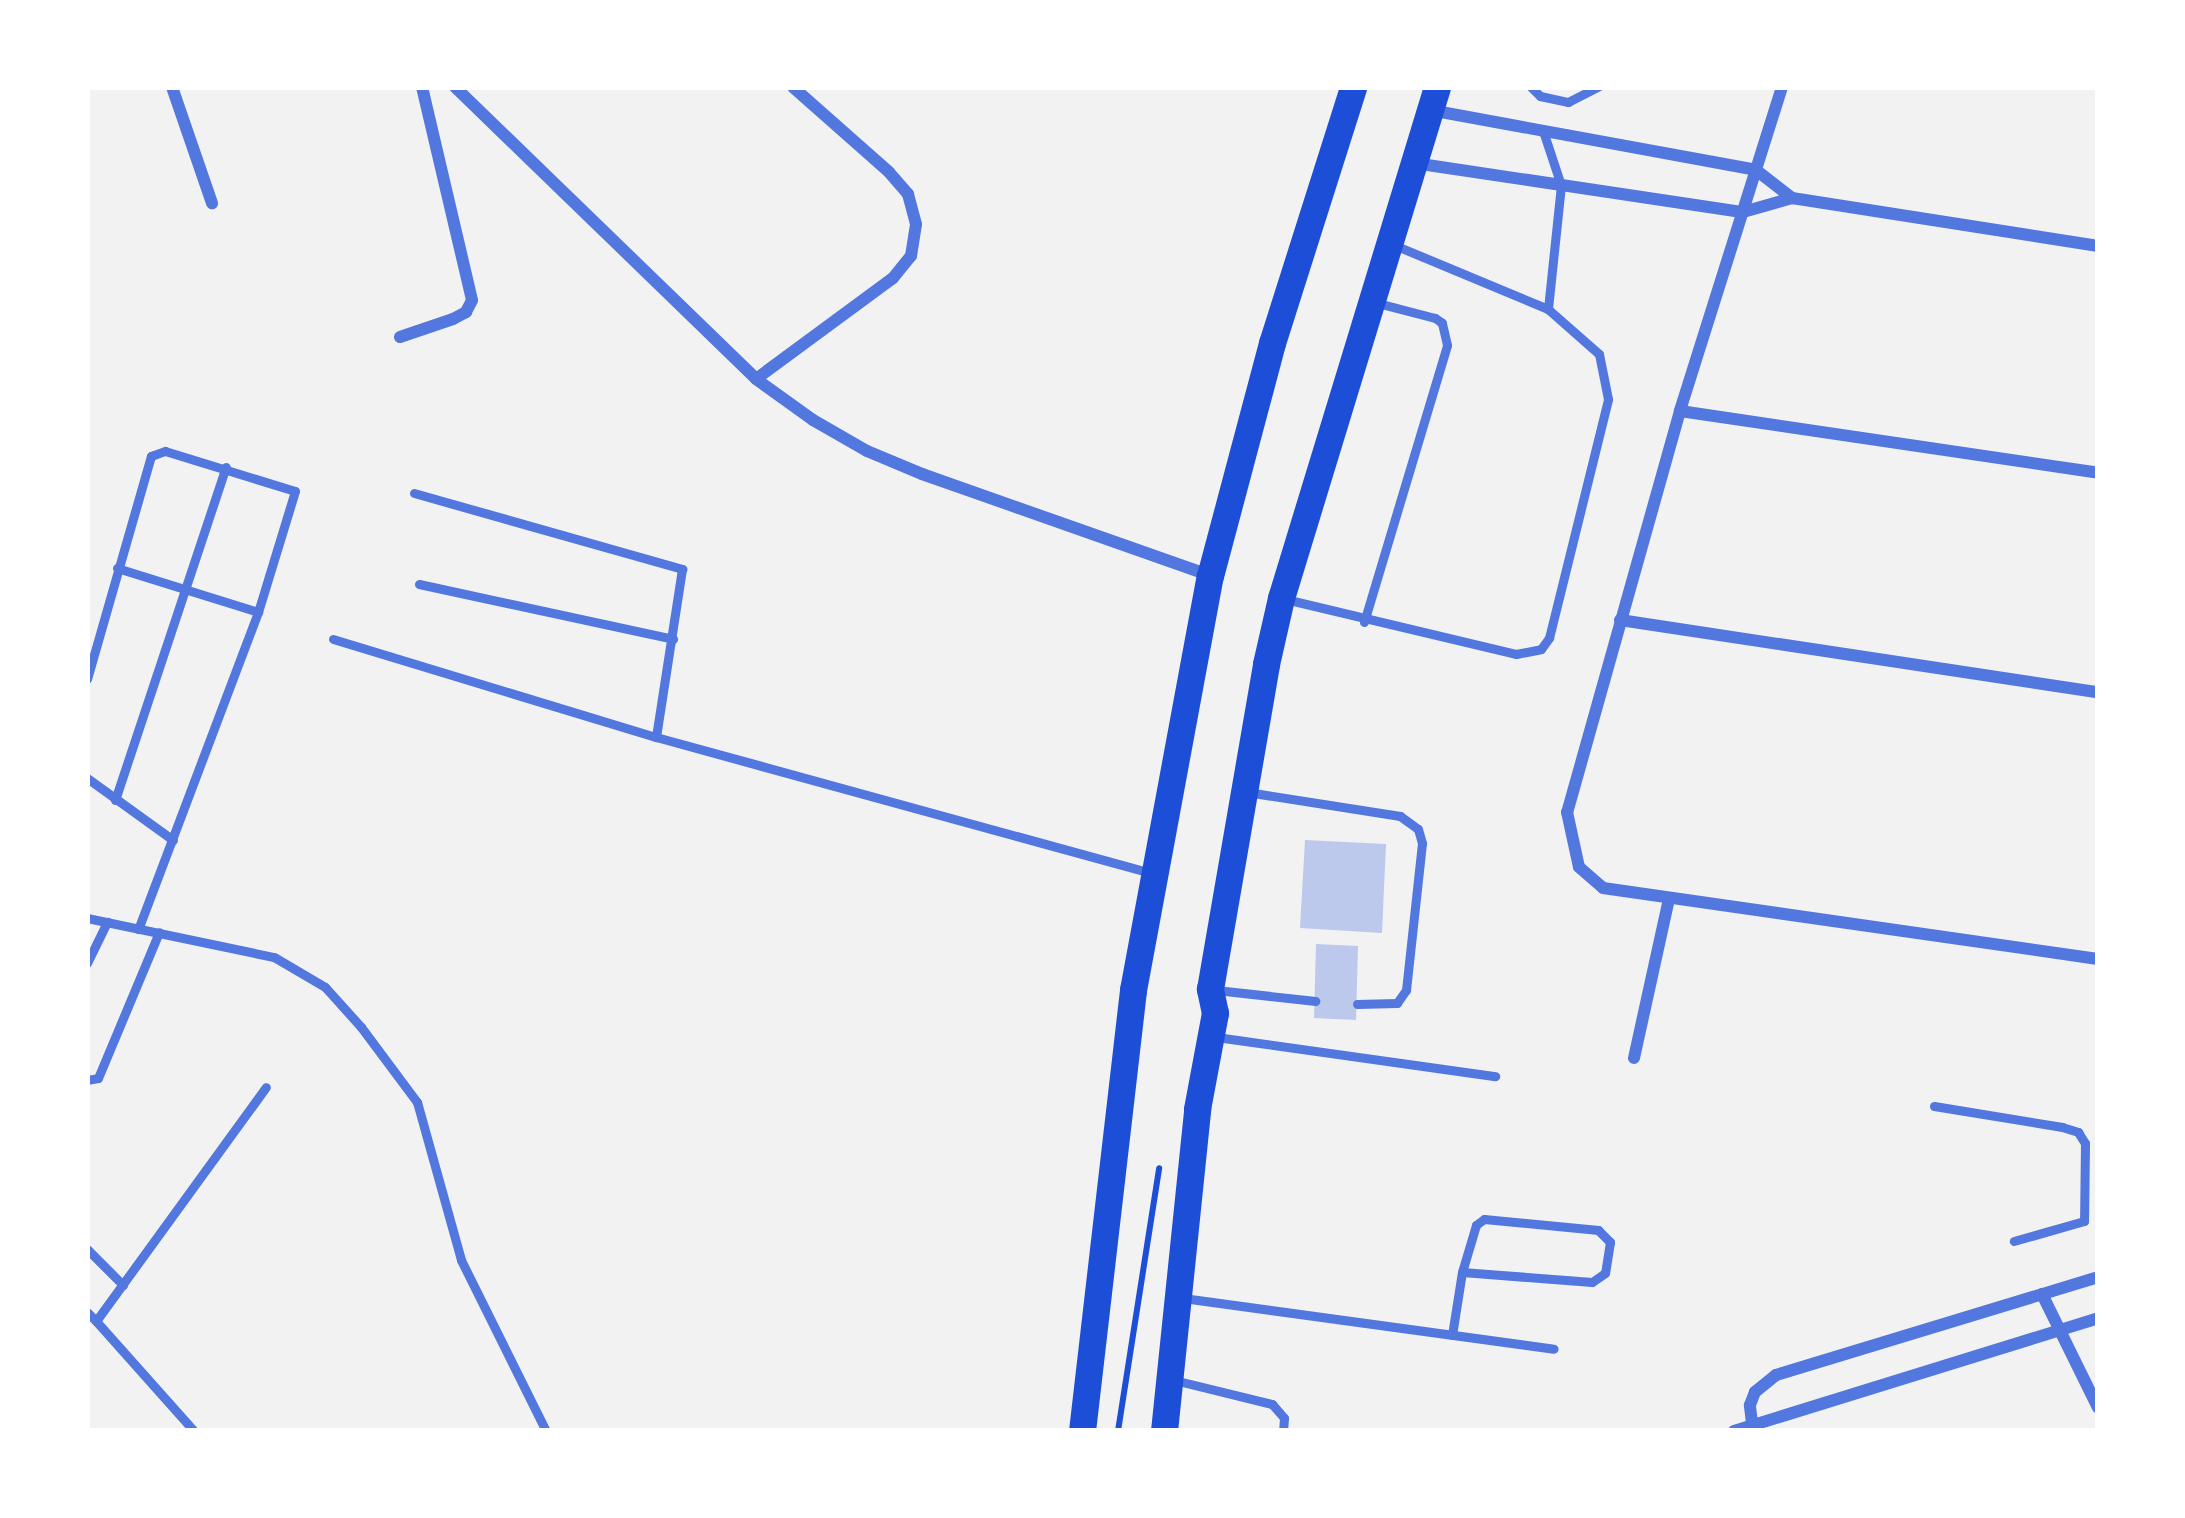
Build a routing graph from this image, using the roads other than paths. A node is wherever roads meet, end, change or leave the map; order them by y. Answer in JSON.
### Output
{"nodes":[{"id":1,"x":172,"y":87,"type":"edge"},
{"id":2,"x":422,"y":87,"type":"edge"},
{"id":3,"x":455,"y":87,"type":"edge"},
{"id":4,"x":793,"y":87,"type":"edge"},
{"id":5,"x":1353,"y":87,"type":"edge"},
{"id":6,"x":1531,"y":87,"type":"edge"},
{"id":7,"x":1598,"y":87,"type":"edge"},
{"id":8,"x":1782,"y":87,"type":"edge"},
{"id":9,"x":1434,"y":99,"type":"edge"},
{"id":10,"x":1543,"y":131,"type":"junction"},
{"id":11,"x":1413,"y":163,"type":"junction"},
{"id":12,"x":1756,"y":170,"type":"junction"},
{"id":13,"x":1562,"y":185,"type":"junction"},
{"id":14,"x":1792,"y":198,"type":"junction"},
{"id":15,"x":212,"y":203,"type":"dead end"},
{"id":16,"x":1743,"y":212,"type":"junction"},
{"id":17,"x":1389,"y":242,"type":"junction"},
{"id":18,"x":2098,"y":246,"type":"edge"},
{"id":19,"x":1371,"y":302,"type":"junction"},
{"id":20,"x":1548,"y":309,"type":"junction"},
{"id":21,"x":400,"y":338,"type":"dead end"},
{"id":22,"x":756,"y":379,"type":"junction"},
{"id":23,"x":1680,"y":411,"type":"junction"},
{"id":24,"x":226,"y":467,"type":"junction"},
{"id":25,"x":2098,"y":473,"type":"edge"},
{"id":26,"x":414,"y":493,"type":"dead end"},
{"id":27,"x":117,"y":568,"type":"junction"},
{"id":28,"x":1210,"y":576,"type":"junction"},
{"id":29,"x":419,"y":584,"type":"dead end"},
{"id":30,"x":188,"y":589,"type":"junction"},
{"id":31,"x":1281,"y":598,"type":"junction"},
{"id":32,"x":258,"y":612,"type":"junction"},
{"id":33,"x":1620,"y":620,"type":"junction"},
{"id":34,"x":1364,"y":622,"type":"junction"},
{"id":35,"x":333,"y":639,"type":"dead end"},
{"id":36,"x":673,"y":639,"type":"junction"},
{"id":37,"x":87,"y":679,"type":"edge"},
{"id":38,"x":2098,"y":692,"type":"edge"},
{"id":39,"x":656,"y":737,"type":"junction"},
{"id":40,"x":87,"y":778,"type":"edge"},
{"id":41,"x":1241,"y":791,"type":"junction"},
{"id":42,"x":115,"y":800,"type":"junction"},
{"id":43,"x":173,"y":840,"type":"junction"},
{"id":44,"x":1151,"y":872,"type":"junction"},
{"id":45,"x":1669,"y":899,"type":"junction"},
{"id":46,"x":87,"y":918,"type":"edge"},
{"id":47,"x":107,"y":922,"type":"junction"},
{"id":48,"x":138,"y":928,"type":"junction"},
{"id":49,"x":159,"y":932,"type":"junction"},
{"id":50,"x":2098,"y":959,"type":"edge"},
{"id":51,"x":87,"y":963,"type":"edge"},
{"id":52,"x":1210,"y":989,"type":"junction"},
{"id":53,"x":1315,"y":1001,"type":"dead end"},
{"id":54,"x":1357,"y":1004,"type":"dead end"},
{"id":55,"x":1210,"y":1037,"type":"junction"},
{"id":56,"x":1634,"y":1058,"type":"dead end"},
{"id":57,"x":1495,"y":1076,"type":"dead end"},
{"id":58,"x":87,"y":1080,"type":"edge"},
{"id":59,"x":266,"y":1087,"type":"dead end"},
{"id":60,"x":1934,"y":1106,"type":"dead end"},
{"id":61,"x":2098,"y":1216,"type":"edge"},
{"id":62,"x":2084,"y":1221,"type":"junction"},
{"id":63,"x":2014,"y":1241,"type":"dead end"},
{"id":64,"x":87,"y":1249,"type":"edge"},
{"id":65,"x":1462,"y":1272,"type":"junction"},
{"id":66,"x":2098,"y":1277,"type":"edge"},
{"id":67,"x":123,"y":1285,"type":"junction"},
{"id":68,"x":2042,"y":1294,"type":"junction"},
{"id":69,"x":1178,"y":1298,"type":"junction"},
{"id":70,"x":87,"y":1312,"type":"edge"},
{"id":71,"x":2098,"y":1318,"type":"edge"},
{"id":72,"x":96,"y":1321,"type":"junction"},
{"id":73,"x":2061,"y":1331,"type":"junction"},
{"id":74,"x":1452,"y":1335,"type":"junction"},
{"id":75,"x":1555,"y":1349,"type":"dead end"},
{"id":76,"x":1169,"y":1378,"type":"junction"},
{"id":77,"x":2098,"y":1408,"type":"edge"},
{"id":78,"x":1751,"y":1428,"type":"edge"},
{"id":79,"x":194,"y":1431,"type":"edge"},
{"id":80,"x":546,"y":1431,"type":"edge"},
{"id":81,"x":1082,"y":1431,"type":"edge"},
{"id":82,"x":1164,"y":1431,"type":"edge"},
{"id":83,"x":1283,"y":1431,"type":"edge"},
{"id":84,"x":1735,"y":1431,"type":"edge"}],
"edges":[{"from":1,"to":15,"type":"street"},
{"from":2,"to":21,"type":"street"},
{"from":3,"to":22,"type":"street"},
{"from":4,"to":22,"type":"street"},
{"from":5,"to":28,"type":"main road"},
{"from":6,"to":7,"type":"lane"},
{"from":8,"to":12,"type":"street"},
{"from":9,"to":10,"type":"street"},
{"from":9,"to":11,"type":"main road"},
{"from":10,"to":12,"type":"street"},
{"from":10,"to":13,"type":"lane"},
{"from":11,"to":13,"type":"street"},
{"from":11,"to":17,"type":"main road"},
{"from":12,"to":14,"type":"street"},
{"from":12,"to":16,"type":"street"},
{"from":13,"to":16,"type":"street"},
{"from":13,"to":20,"type":"lane"},
{"from":14,"to":16,"type":"street"},
{"from":14,"to":18,"type":"street"},
{"from":16,"to":23,"type":"street"},
{"from":17,"to":19,"type":"main road"},
{"from":17,"to":20,"type":"lane"},
{"from":19,"to":31,"type":"main road"},
{"from":19,"to":34,"type":"lane"},
{"from":20,"to":34,"type":"lane"},
{"from":22,"to":28,"type":"street"},
{"from":23,"to":25,"type":"street"},
{"from":23,"to":33,"type":"street"},
{"from":24,"to":27,"type":"lane"},
{"from":24,"to":30,"type":"lane"},
{"from":24,"to":32,"type":"lane"},
{"from":26,"to":36,"type":"lane"},
{"from":27,"to":30,"type":"lane"},
{"from":27,"to":37,"type":"lane"},
{"from":28,"to":44,"type":"main road"},
{"from":29,"to":36,"type":"lane"},
{"from":30,"to":32,"type":"lane"},
{"from":30,"to":42,"type":"lane"},
{"from":31,"to":34,"type":"lane"},
{"from":31,"to":41,"type":"main road"},
{"from":32,"to":43,"type":"lane"},
{"from":33,"to":38,"type":"street"},
{"from":33,"to":45,"type":"street"},
{"from":35,"to":39,"type":"lane"},
{"from":36,"to":39,"type":"lane"},
{"from":39,"to":44,"type":"lane"},
{"from":40,"to":42,"type":"lane"},
{"from":41,"to":52,"type":"main road"},
{"from":41,"to":54,"type":"lane"},
{"from":42,"to":43,"type":"lane"},
{"from":43,"to":48,"type":"lane"},
{"from":44,"to":81,"type":"main road"},
{"from":45,"to":50,"type":"street"},
{"from":45,"to":56,"type":"street"},
{"from":46,"to":47,"type":"lane"},
{"from":47,"to":48,"type":"lane"},
{"from":47,"to":51,"type":"lane"},
{"from":48,"to":49,"type":"lane"},
{"from":49,"to":58,"type":"lane"},
{"from":49,"to":80,"type":"lane"},
{"from":52,"to":53,"type":"lane"},
{"from":52,"to":55,"type":"main road"},
{"from":55,"to":57,"type":"lane"},
{"from":55,"to":69,"type":"main road"},
{"from":59,"to":67,"type":"lane"},
{"from":60,"to":62,"type":"lane"},
{"from":61,"to":62,"type":"lane"},
{"from":62,"to":63,"type":"lane"},
{"from":64,"to":67,"type":"lane"},
{"from":65,"to":65,"type":"lane"},
{"from":65,"to":74,"type":"lane"},
{"from":66,"to":68,"type":"street"},
{"from":67,"to":72,"type":"lane"},
{"from":68,"to":73,"type":"street"},
{"from":68,"to":78,"type":"street"},
{"from":69,"to":74,"type":"lane"},
{"from":69,"to":76,"type":"main road"},
{"from":70,"to":72,"type":"lane"},
{"from":71,"to":73,"type":"street"},
{"from":72,"to":79,"type":"lane"},
{"from":73,"to":77,"type":"street"},
{"from":73,"to":78,"type":"street"},
{"from":74,"to":75,"type":"lane"},
{"from":76,"to":82,"type":"main road"},
{"from":76,"to":83,"type":"lane"},
{"from":78,"to":84,"type":"street"}]}
